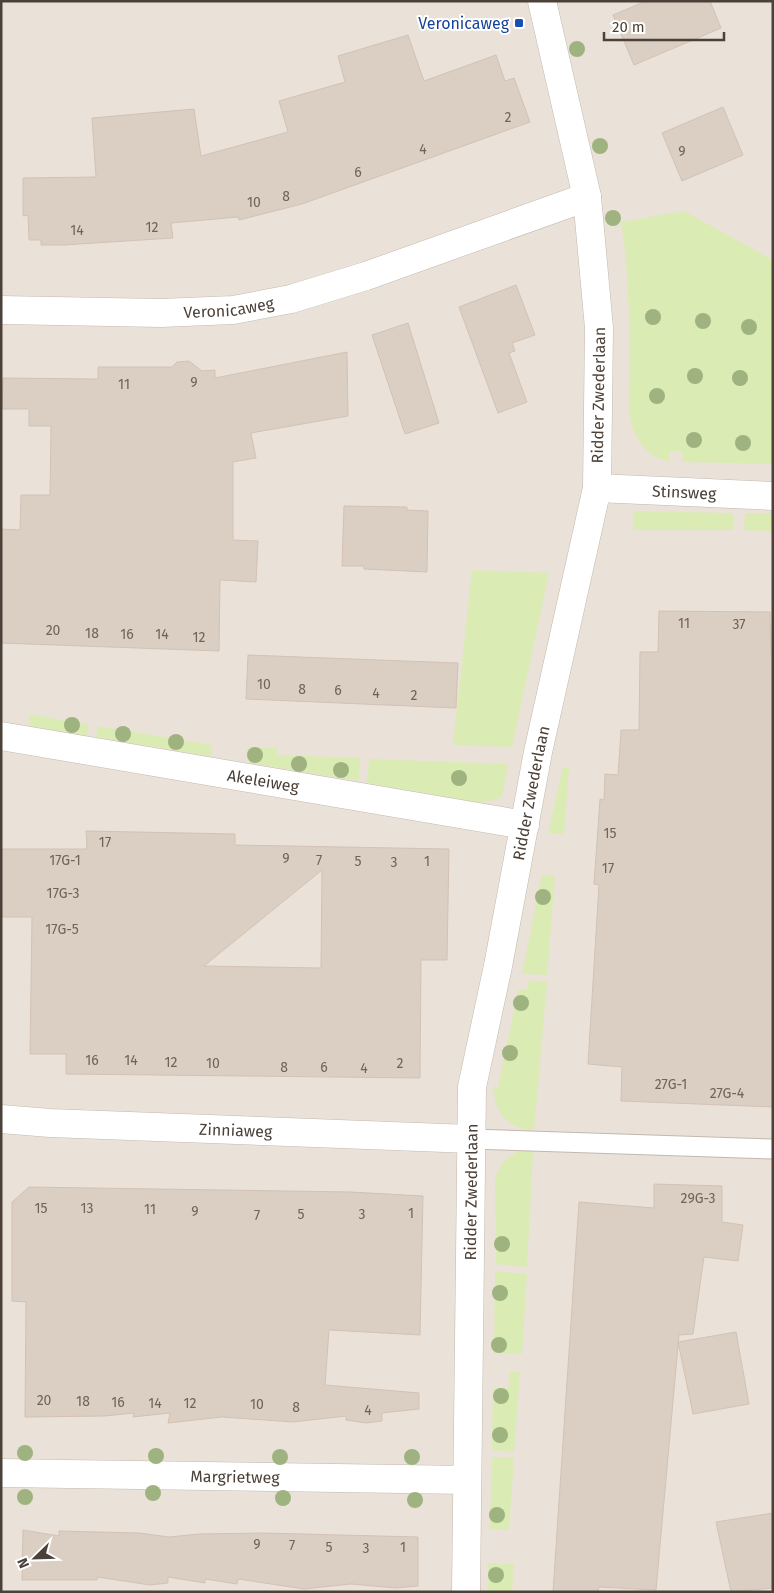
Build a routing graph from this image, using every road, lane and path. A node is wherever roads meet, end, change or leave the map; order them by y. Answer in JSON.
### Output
{"nodes":[{"id":1,"x":542,"y":1,"type":"edge"},
{"id":2,"x":587,"y":197,"type":"junction"},
{"id":3,"x":1,"y":310,"type":"edge"},
{"id":4,"x":597,"y":488,"type":"junction"},
{"id":5,"x":773,"y":496,"type":"edge"},
{"id":6,"x":1,"y":736,"type":"edge"},
{"id":7,"x":526,"y":825,"type":"junction"},
{"id":8,"x":1,"y":1119,"type":"edge"},
{"id":9,"x":471,"y":1139,"type":"junction"},
{"id":10,"x":773,"y":1149,"type":"edge"},
{"id":11,"x":1,"y":1473,"type":"edge"},
{"id":12,"x":467,"y":1480,"type":"junction"},
{"id":13,"x":466,"y":1592,"type":"edge"}],
"edges":[{"from":1,"to":2,"type":"street","name":"Ridder Zwederlaan"},
{"from":2,"to":3,"type":"street","name":"Veronicaweg"},
{"from":2,"to":4,"type":"street","name":"Ridder Zwederlaan"},
{"from":4,"to":5,"type":"street","name":"Stinsweg"},
{"from":4,"to":7,"type":"street","name":"Ridder Zwederlaan"},
{"from":6,"to":7,"type":"street","name":"Akeleiweg"},
{"from":7,"to":9,"type":"street","name":"Ridder Zwederlaan"},
{"from":8,"to":9,"type":"street","name":"Zinniaweg"},
{"from":9,"to":10,"type":"lane"},
{"from":9,"to":12,"type":"street","name":"Ridder Zwederlaan"},
{"from":11,"to":12,"type":"street","name":"Margrietweg"},
{"from":12,"to":13,"type":"street","name":"Ridder Zwederlaan"}]}
